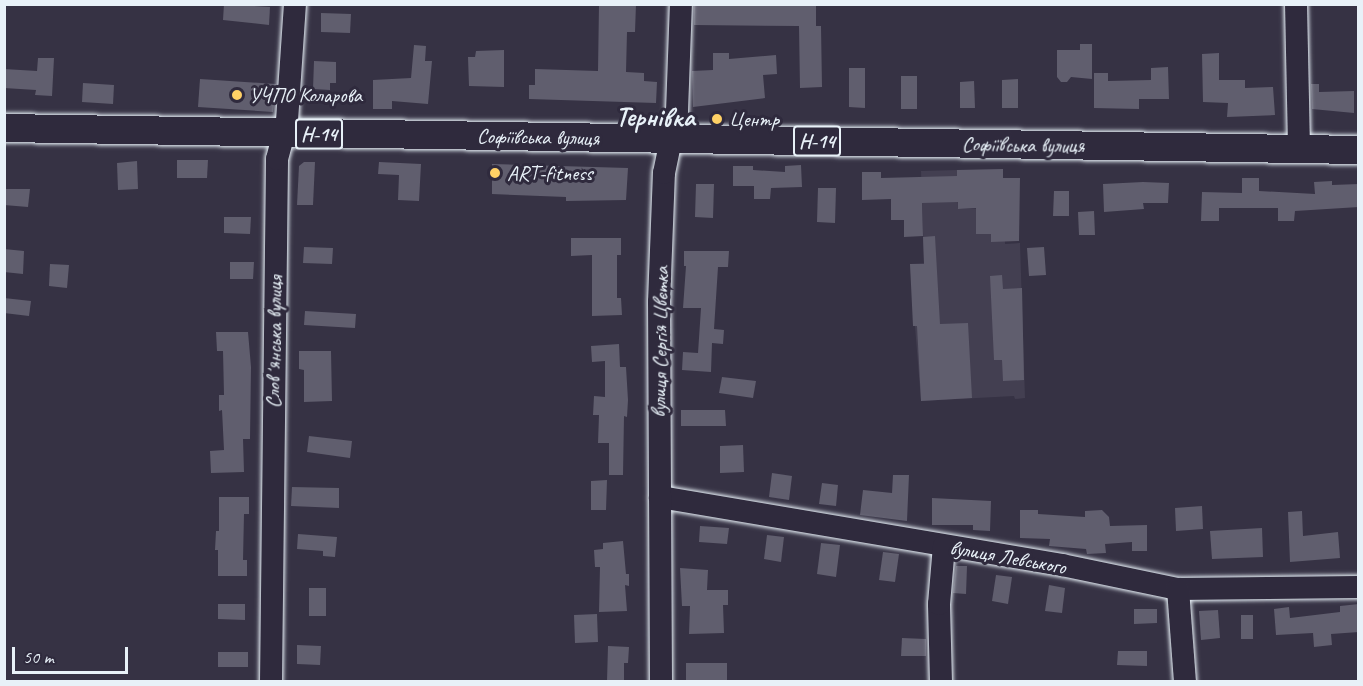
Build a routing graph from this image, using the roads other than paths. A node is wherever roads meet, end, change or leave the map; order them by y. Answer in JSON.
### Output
{"nodes":[{"id":1,"x":295,"y":4,"type":"edge"},
{"id":2,"x":681,"y":4,"type":"edge"},
{"id":3,"x":1296,"y":4,"type":"edge"},
{"id":4,"x":4,"y":128,"type":"edge"},
{"id":5,"x":284,"y":134,"type":"junction"},
{"id":6,"x":670,"y":138,"type":"junction"},
{"id":7,"x":1299,"y":150,"type":"junction"},
{"id":8,"x":1359,"y":150,"type":"edge"},
{"id":9,"x":660,"y":497,"type":"junction"},
{"id":10,"x":944,"y":546,"type":"junction"},
{"id":11,"x":1359,"y":587,"type":"edge"},
{"id":12,"x":1178,"y":589,"type":"junction"},
{"id":13,"x":271,"y":681,"type":"edge"},
{"id":14,"x":661,"y":681,"type":"edge"},
{"id":15,"x":941,"y":681,"type":"edge"},
{"id":16,"x":1185,"y":681,"type":"edge"}],
"edges":[{"from":1,"to":5,"type":"street","name":"Словʼянська вулиця"},
{"from":2,"to":6,"type":"street","name":"вулиця Сергія Цвєтка"},
{"from":3,"to":7,"type":"street"},
{"from":4,"to":5,"type":"main road","name":"Софіївська вулиця","number":"Н-14"},
{"from":5,"to":6,"type":"main road","name":"Софіївська вулиця","number":"Н-14"},
{"from":5,"to":13,"type":"street","name":"Словʼянська вулиця"},
{"from":6,"to":7,"type":"main road","name":"Софіївська вулиця","number":"Н-14"},
{"from":6,"to":9,"type":"street","name":"вулиця Сергія Цвєтка"},
{"from":7,"to":8,"type":"main road","name":"Софіївська вулиця","number":"Н-14"},
{"from":9,"to":10,"type":"street","name":"вулиця Левського"},
{"from":9,"to":14,"type":"street","name":"вулиця Сергія Цвєтка"},
{"from":10,"to":12,"type":"street","name":"вулиця Левського"},
{"from":10,"to":15,"type":"street"},
{"from":11,"to":12,"type":"street","name":"вулиця Левського"},
{"from":12,"to":16,"type":"street"}]}
